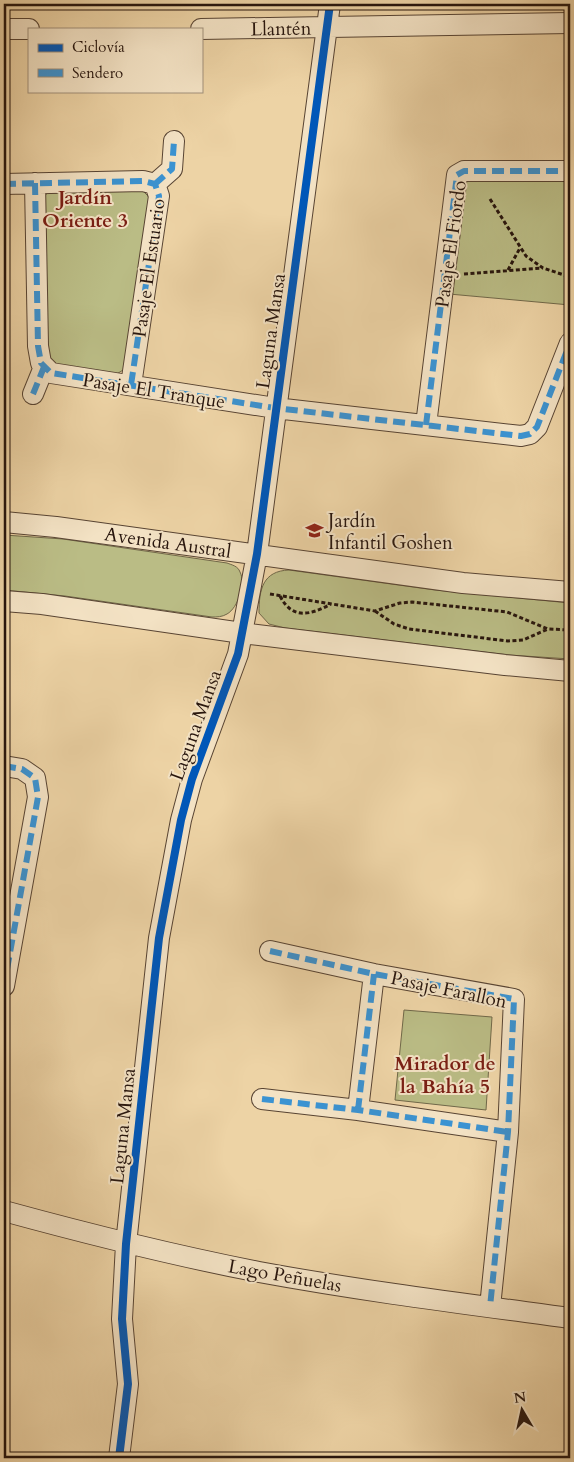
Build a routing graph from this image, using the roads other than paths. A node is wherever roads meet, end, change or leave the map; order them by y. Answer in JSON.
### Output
{"nodes":[{"id":1,"x":330,"y":4,"type":"edge"},
{"id":2,"x":570,"y":23,"type":"edge"},
{"id":3,"x":328,"y":28,"type":"junction"},
{"id":4,"x":4,"y":29,"type":"edge"},
{"id":5,"x":28,"y":29,"type":"edge"},
{"id":6,"x":202,"y":29,"type":"edge"},
{"id":7,"x":174,"y":141,"type":"dead end"},
{"id":8,"x":570,"y":171,"type":"edge"},
{"id":9,"x":4,"y":184,"type":"edge"},
{"id":10,"x":35,"y":184,"type":"junction"},
{"id":11,"x":155,"y":184,"type":"junction"},
{"id":12,"x":570,"y":343,"type":"edge"},
{"id":13,"x":44,"y":367,"type":"junction"},
{"id":14,"x":131,"y":385,"type":"junction"},
{"id":15,"x":33,"y":394,"type":"dead end"},
{"id":16,"x":275,"y":408,"type":"junction"},
{"id":17,"x":426,"y":425,"type":"junction"},
{"id":18,"x":4,"y":522,"type":"edge"},
{"id":19,"x":257,"y":554,"type":"junction"},
{"id":20,"x":570,"y":592,"type":"edge"},
{"id":21,"x":4,"y":601,"type":"edge"},
{"id":22,"x":242,"y":633,"type":"junction"},
{"id":23,"x":570,"y":671,"type":"edge"},
{"id":24,"x":4,"y":766,"type":"edge"},
{"id":25,"x":270,"y":951,"type":"dead end"},
{"id":26,"x":374,"y":974,"type":"junction"},
{"id":27,"x":4,"y":986,"type":"edge"},
{"id":28,"x":262,"y":1099,"type":"dead end"},
{"id":29,"x":358,"y":1110,"type":"junction"},
{"id":30,"x":508,"y":1132,"type":"junction"},
{"id":31,"x":4,"y":1211,"type":"edge"},
{"id":32,"x":126,"y":1244,"type":"junction"},
{"id":33,"x":490,"y":1307,"type":"junction"},
{"id":34,"x":570,"y":1318,"type":"edge"},
{"id":35,"x":119,"y":1458,"type":"edge"}],
"edges":[{"from":1,"to":3,"type":"street","name":"Laguna Mansa"},
{"from":2,"to":3,"type":"street","name":"Llantén"},
{"from":3,"to":6,"type":"street","name":"Llantén"},
{"from":3,"to":16,"type":"street","name":"Laguna Mansa"},
{"from":4,"to":5,"type":"street"},
{"from":7,"to":11,"type":"street"},
{"from":8,"to":17,"type":"street","name":"Pasaje El Fiordo"},
{"from":9,"to":10,"type":"street","name":"Pasaje El Estuario"},
{"from":10,"to":11,"type":"street","name":"Pasaje El Estuario"},
{"from":10,"to":13,"type":"street"},
{"from":11,"to":14,"type":"street","name":"Pasaje El Estuario"},
{"from":12,"to":17,"type":"street","name":"Pasaje El Tranque"},
{"from":13,"to":14,"type":"street","name":"Pasaje El Tranque"},
{"from":13,"to":15,"type":"street"},
{"from":14,"to":16,"type":"street","name":"Pasaje El Tranque"},
{"from":16,"to":17,"type":"street","name":"Pasaje El Tranque"},
{"from":16,"to":19,"type":"street","name":"Laguna Mansa"},
{"from":18,"to":19,"type":"street","name":"Avenida Austral"},
{"from":19,"to":20,"type":"street","name":"Avenida Austral"},
{"from":19,"to":22,"type":"street","name":"Laguna Mansa"},
{"from":21,"to":22,"type":"street"},
{"from":22,"to":23,"type":"street"},
{"from":22,"to":32,"type":"street","name":"Laguna Mansa"},
{"from":24,"to":27,"type":"street"},
{"from":25,"to":26,"type":"street","name":"Pasaje Farallon"},
{"from":26,"to":29,"type":"street","name":"Pasaje Farallon"},
{"from":26,"to":30,"type":"street","name":"Pasaje Farallon"},
{"from":28,"to":29,"type":"street"},
{"from":29,"to":30,"type":"street"},
{"from":30,"to":33,"type":"street","name":"Pasaje Farallon"},
{"from":31,"to":32,"type":"street","name":"Lago Peñuelas"},
{"from":32,"to":33,"type":"street","name":"Lago Peñuelas"},
{"from":32,"to":35,"type":"street","name":"Laguna Mansa"},
{"from":33,"to":34,"type":"street","name":"Lago Peñuelas"}]}
